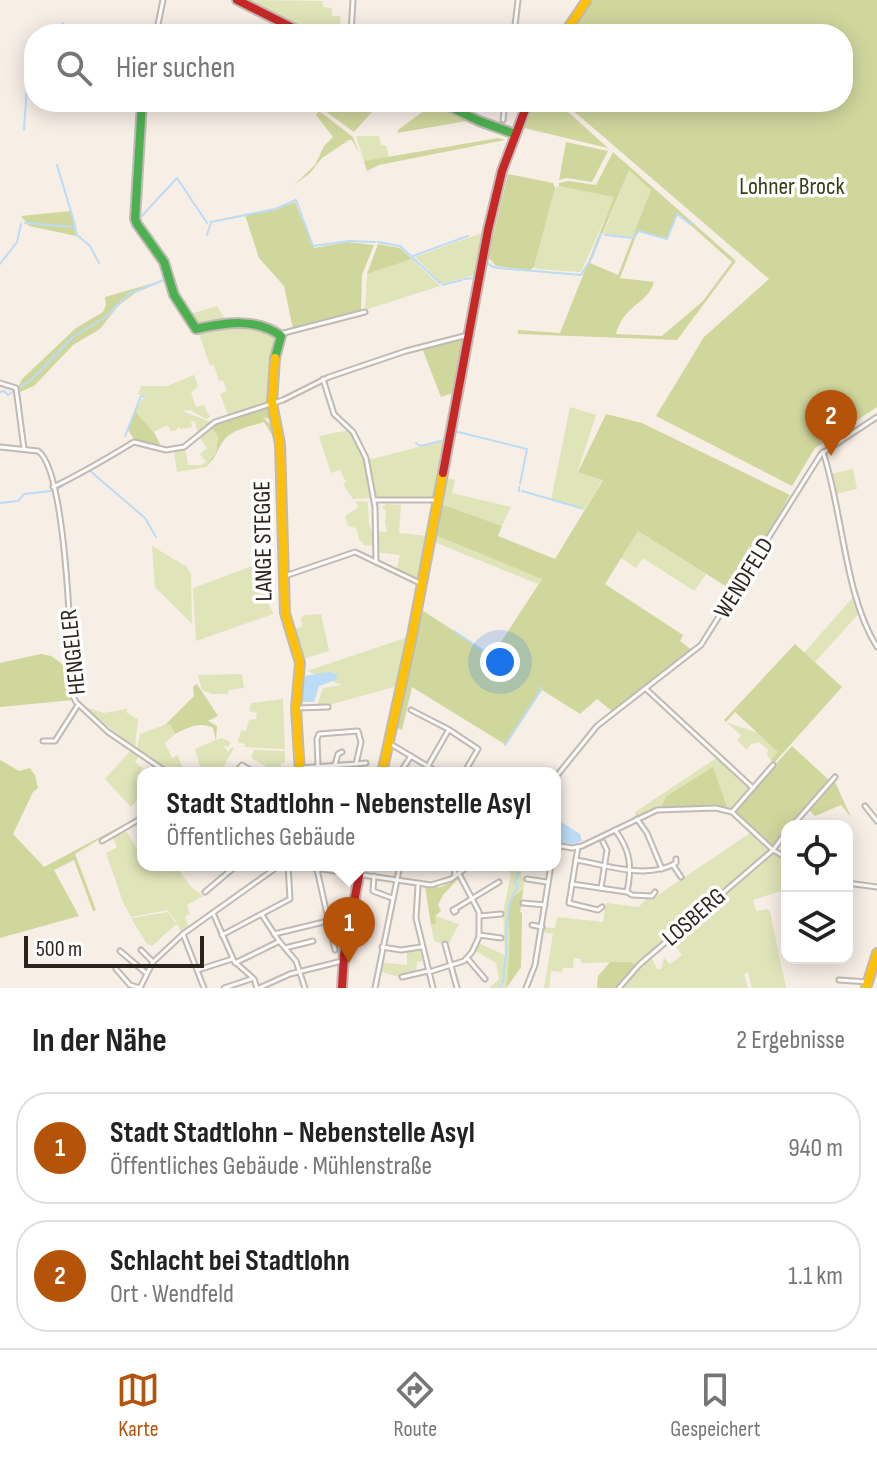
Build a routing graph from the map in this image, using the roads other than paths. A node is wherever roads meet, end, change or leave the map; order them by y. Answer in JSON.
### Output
{"nodes":[{"id":1,"x":163,"y":0,"type":"edge"},
{"id":2,"x":237,"y":0,"type":"edge"},
{"id":3,"x":353,"y":0,"type":"edge"},
{"id":4,"x":518,"y":0,"type":"edge"},
{"id":5,"x":587,"y":0,"type":"edge"},
{"id":6,"x":158,"y":24,"type":"edge"},
{"id":7,"x":285,"y":24,"type":"edge"},
{"id":8,"x":352,"y":24,"type":"edge"},
{"id":9,"x":515,"y":24,"type":"edge"},
{"id":10,"x":571,"y":24,"type":"edge"},
{"id":11,"x":141,"y":112,"type":"edge"},
{"id":12,"x":461,"y":112,"type":"edge"},
{"id":13,"x":504,"y":112,"type":"edge"},
{"id":14,"x":524,"y":112,"type":"edge"},
{"id":15,"x":503,"y":120,"type":"dead end"},
{"id":16,"x":515,"y":134,"type":"junction"},
{"id":17,"x":365,"y":312,"type":"dead end"},
{"id":18,"x":280,"y":334,"type":"junction"},
{"id":19,"x":468,"y":335,"type":"junction"},
{"id":20,"x":323,"y":379,"type":"junction"},
{"id":21,"x":0,"y":383,"type":"edge"},
{"id":22,"x":272,"y":403,"type":"junction"},
{"id":23,"x":877,"y":417,"type":"edge"},
{"id":24,"x":0,"y":447,"type":"edge"},
{"id":25,"x":24,"y":449,"type":"junction"},
{"id":26,"x":823,"y":452,"type":"junction"},
{"id":27,"x":53,"y":487,"type":"junction"},
{"id":28,"x":375,"y":500,"type":"junction"},
{"id":29,"x":437,"y":500,"type":"junction"},
{"id":30,"x":376,"y":562,"type":"junction"},
{"id":31,"x":283,"y":576,"type":"junction"},
{"id":32,"x":422,"y":584,"type":"junction"},
{"id":33,"x":877,"y":647,"type":"edge"},
{"id":34,"x":646,"y":689,"type":"junction"},
{"id":35,"x":78,"y":705,"type":"junction"},
{"id":36,"x":328,"y":707,"type":"dead end"},
{"id":37,"x":296,"y":708,"type":"junction"},
{"id":38,"x":411,"y":710,"type":"dead end"},
{"id":39,"x":448,"y":729,"type":"junction"},
{"id":40,"x":43,"y":741,"type":"dead end"},
{"id":41,"x":389,"y":743,"type":"junction"},
{"id":42,"x":342,"y":752,"type":"dead end"},
{"id":43,"x":411,"y":755,"type":"junction"},
{"id":44,"x":366,"y":763,"type":"dead end"},
{"id":45,"x":356,"y":764,"type":"junction"},
{"id":46,"x":335,"y":765,"type":"junction"},
{"id":47,"x":773,"y":765,"type":"dead end"},
{"id":48,"x":318,"y":766,"type":"junction"},
{"id":49,"x":428,"y":766,"type":"joint"},
{"id":50,"x":159,"y":767,"type":"edge"},
{"id":51,"x":299,"y":767,"type":"edge"},
{"id":52,"x":314,"y":767,"type":"edge"},
{"id":53,"x":383,"y":767,"type":"edge"},
{"id":54,"x":404,"y":767,"type":"edge"},
{"id":55,"x":468,"y":767,"type":"edge"},
{"id":56,"x":561,"y":771,"type":"edge"},
{"id":57,"x":835,"y":777,"type":"dead end"},
{"id":58,"x":753,"y":788,"type":"junction"},
{"id":59,"x":865,"y":806,"type":"dead end"},
{"id":60,"x":732,"y":812,"type":"junction"},
{"id":61,"x":637,"y":819,"type":"junction"},
{"id":62,"x":797,"y":820,"type":"edge"},
{"id":63,"x":137,"y":821,"type":"edge"},
{"id":64,"x":877,"y":821,"type":"edge"},
{"id":65,"x":646,"y":829,"type":"junction"},
{"id":66,"x":615,"y":830,"type":"junction"},
{"id":67,"x":640,"y":832,"type":"dead end"},
{"id":68,"x":781,"y":839,"type":"edge"},
{"id":69,"x":102,"y":841,"type":"dead end"},
{"id":70,"x":603,"y":842,"type":"dead end"},
{"id":71,"x":561,"y":846,"type":"edge"},
{"id":72,"x":578,"y":847,"type":"junction"},
{"id":73,"x":773,"y":850,"type":"junction"},
{"id":74,"x":781,"y":855,"type":"edge"},
{"id":75,"x":676,"y":859,"type":"dead end"},
{"id":76,"x":576,"y":860,"type":"junction"},
{"id":77,"x":605,"y":865,"type":"junction"},
{"id":78,"x":673,"y":865,"type":"junction"},
{"id":79,"x":631,"y":869,"type":"junction"},
{"id":80,"x":662,"y":869,"type":"junction"},
{"id":81,"x":230,"y":871,"type":"edge"},
{"id":82,"x":268,"y":871,"type":"edge"},
{"id":83,"x":288,"y":871,"type":"edge"},
{"id":84,"x":318,"y":871,"type":"edge"},
{"id":85,"x":360,"y":871,"type":"edge"},
{"id":86,"x":362,"y":871,"type":"edge"},
{"id":87,"x":399,"y":871,"type":"edge"},
{"id":88,"x":456,"y":871,"type":"edge"},
{"id":89,"x":462,"y":871,"type":"edge"},
{"id":90,"x":550,"y":871,"type":"edge"},
{"id":91,"x":457,"y":875,"type":"junction"},
{"id":92,"x":374,"y":876,"type":"junction"},
{"id":93,"x":681,"y":877,"type":"dead end"},
{"id":94,"x":527,"y":879,"type":"dead end"},
{"id":95,"x":397,"y":881,"type":"junction"},
{"id":96,"x":499,"y":882,"type":"dead end"},
{"id":97,"x":549,"y":882,"type":"junction"},
{"id":98,"x":572,"y":884,"type":"junction"},
{"id":99,"x":853,"y":884,"type":"edge"},
{"id":100,"x":418,"y":885,"type":"junction"},
{"id":101,"x":877,"y":887,"type":"edge"},
{"id":102,"x":601,"y":888,"type":"junction"},
{"id":103,"x":205,"y":892,"type":"dead end"},
{"id":104,"x":627,"y":892,"type":"junction"},
{"id":105,"x":655,"y":892,"type":"dead end"},
{"id":106,"x":393,"y":898,"type":"junction"},
{"id":107,"x":473,"y":898,"type":"junction"},
{"id":108,"x":523,"y":903,"type":"dead end"},
{"id":109,"x":570,"y":904,"type":"junction"},
{"id":110,"x":545,"y":905,"type":"junction"},
{"id":111,"x":602,"y":907,"type":"dead end"},
{"id":112,"x":455,"y":909,"type":"dead end"},
{"id":113,"x":213,"y":913,"type":"junction"},
{"id":114,"x":568,"y":913,"type":"dead end"},
{"id":115,"x":501,"y":914,"type":"dead end"},
{"id":116,"x":262,"y":915,"type":"junction"},
{"id":117,"x":480,"y":916,"type":"junction"},
{"id":118,"x":329,"y":921,"type":"junction"},
{"id":119,"x":532,"y":925,"type":"dead end"},
{"id":120,"x":542,"y":927,"type":"junction"},
{"id":121,"x":183,"y":934,"type":"junction"},
{"id":122,"x":274,"y":934,"type":"junction"},
{"id":123,"x":222,"y":935,"type":"junction"},
{"id":124,"x":479,"y":935,"type":"junction"},
{"id":125,"x":501,"y":938,"type":"dead end"},
{"id":126,"x":279,"y":941,"type":"junction"},
{"id":127,"x":313,"y":941,"type":"dead end"},
{"id":128,"x":445,"y":944,"type":"dead end"},
{"id":129,"x":382,"y":947,"type":"junction"},
{"id":130,"x":422,"y":947,"type":"junction"},
{"id":131,"x":285,"y":948,"type":"junction"},
{"id":132,"x":141,"y":950,"type":"dead end"},
{"id":133,"x":335,"y":950,"type":"dead end"},
{"id":134,"x":120,"y":951,"type":"dead end"},
{"id":135,"x":877,"y":953,"type":"edge"},
{"id":136,"x":468,"y":959,"type":"junction"},
{"id":137,"x":234,"y":961,"type":"junction"},
{"id":138,"x":343,"y":961,"type":"junction"},
{"id":139,"x":153,"y":962,"type":"junction"},
{"id":140,"x":452,"y":965,"type":"junction"},
{"id":141,"x":116,"y":969,"type":"dead end"},
{"id":142,"x":197,"y":971,"type":"junction"},
{"id":143,"x":300,"y":971,"type":"junction"},
{"id":144,"x":428,"y":972,"type":"junction"},
{"id":145,"x":146,"y":973,"type":"junction"},
{"id":146,"x":402,"y":977,"type":"dead end"},
{"id":147,"x":253,"y":978,"type":"junction"},
{"id":148,"x":485,"y":979,"type":"dead end"},
{"id":149,"x":839,"y":980,"type":"dead end"},
{"id":150,"x":867,"y":985,"type":"edge"},
{"id":151,"x":140,"y":987,"type":"edge"},
{"id":152,"x":148,"y":988,"type":"edge"},
{"id":153,"x":204,"y":988,"type":"edge"},
{"id":154,"x":224,"y":988,"type":"edge"},
{"id":155,"x":258,"y":988,"type":"edge"},
{"id":156,"x":305,"y":988,"type":"edge"},
{"id":157,"x":342,"y":988,"type":"edge"},
{"id":158,"x":375,"y":988,"type":"edge"},
{"id":159,"x":433,"y":988,"type":"edge"},
{"id":160,"x":457,"y":988,"type":"edge"},
{"id":161,"x":526,"y":988,"type":"edge"},
{"id":162,"x":619,"y":988,"type":"edge"}],
"edges":[{"from":1,"to":6,"type":"street"},
{"from":2,"to":7,"type":"main road"},
{"from":3,"to":8,"type":"street"},
{"from":4,"to":9,"type":"street"},
{"from":5,"to":10,"type":"main road"},
{"from":11,"to":18,"type":"main road"},
{"from":12,"to":16,"type":"main road"},
{"from":13,"to":15,"type":"street"},
{"from":14,"to":16,"type":"main road"},
{"from":16,"to":19,"type":"main road"},
{"from":17,"to":18,"type":"street"},
{"from":18,"to":22,"type":"main road","name":"LANGE STEGGE"},
{"from":19,"to":20,"type":"street"},
{"from":19,"to":29,"type":"main road"},
{"from":20,"to":22,"type":"street"},
{"from":20,"to":28,"type":"street"},
{"from":21,"to":25,"type":"street"},
{"from":22,"to":27,"type":"street"},
{"from":22,"to":31,"type":"main road","name":"LANGE STEGGE"},
{"from":23,"to":26,"type":"street","name":"WENDFELD"},
{"from":24,"to":25,"type":"street"},
{"from":25,"to":27,"type":"street","name":"HENGELER"},
{"from":26,"to":33,"type":"street"},
{"from":26,"to":34,"type":"street","name":"WENDFELD"},
{"from":27,"to":35,"type":"street","name":"HENGELER"},
{"from":28,"to":29,"type":"street"},
{"from":28,"to":30,"type":"street"},
{"from":29,"to":32,"type":"main road"},
{"from":30,"to":31,"type":"street"},
{"from":30,"to":32,"type":"street"},
{"from":31,"to":37,"type":"main road","name":"LANGE STEGGE"},
{"from":32,"to":41,"type":"main road"},
{"from":34,"to":56,"type":"street","name":"WENDFELD"},
{"from":34,"to":58,"type":"street"},
{"from":35,"to":40,"type":"street"},
{"from":35,"to":50,"type":"street","name":"HENGELER"},
{"from":36,"to":37,"type":"street"},
{"from":37,"to":51,"type":"main road","name":"LANGE STEGGE"},
{"from":38,"to":39,"type":"street"},
{"from":39,"to":49,"type":"street"},
{"from":39,"to":55,"type":"street"},
{"from":41,"to":43,"type":"street"},
{"from":41,"to":53,"type":"main road"},
{"from":42,"to":46,"type":"street"},
{"from":43,"to":49,"type":"street"},
{"from":43,"to":54,"type":"street"},
{"from":44,"to":45,"type":"street"},
{"from":45,"to":46,"type":"street"},
{"from":45,"to":48,"type":"street"},
{"from":46,"to":48,"type":"street"},
{"from":47,"to":58,"type":"street"},
{"from":48,"to":52,"type":"street"},
{"from":57,"to":62,"type":"street"},
{"from":58,"to":60,"type":"street"},
{"from":59,"to":64,"type":"street"},
{"from":60,"to":61,"type":"street"},
{"from":60,"to":73,"type":"street"},
{"from":61,"to":65,"type":"street"},
{"from":61,"to":66,"type":"street"},
{"from":63,"to":69,"type":"street"},
{"from":65,"to":67,"type":"street"},
{"from":65,"to":80,"type":"street"},
{"from":66,"to":72,"type":"street"},
{"from":66,"to":79,"type":"street"},
{"from":68,"to":73,"type":"street","name":"LOSBERG"},
{"from":70,"to":77,"type":"street"},
{"from":71,"to":72,"type":"street"},
{"from":72,"to":76,"type":"street"},
{"from":73,"to":74,"type":"street"},
{"from":73,"to":162,"type":"street","name":"LOSBERG"},
{"from":75,"to":78,"type":"street"},
{"from":76,"to":77,"type":"street"},
{"from":76,"to":98,"type":"street"},
{"from":77,"to":79,"type":"street"},
{"from":77,"to":102,"type":"street"},
{"from":78,"to":80,"type":"street"},
{"from":78,"to":93,"type":"street"},
{"from":79,"to":80,"type":"street"},
{"from":79,"to":104,"type":"street"},
{"from":81,"to":103,"type":"street"},
{"from":82,"to":113,"type":"street"},
{"from":83,"to":116,"type":"street"},
{"from":84,"to":118,"type":"street"},
{"from":85,"to":138,"type":"main road"},
{"from":86,"to":92,"type":"street"},
{"from":87,"to":95,"type":"street"},
{"from":88,"to":91,"type":"street"},
{"from":89,"to":91,"type":"street"},
{"from":90,"to":97,"type":"street"},
{"from":91,"to":100,"type":"street"},
{"from":91,"to":107,"type":"street"},
{"from":92,"to":95,"type":"street"},
{"from":92,"to":106,"type":"street"},
{"from":94,"to":97,"type":"street"},
{"from":95,"to":100,"type":"street"},
{"from":95,"to":106,"type":"street"},
{"from":96,"to":107,"type":"street"},
{"from":97,"to":110,"type":"street"},
{"from":98,"to":102,"type":"street"},
{"from":98,"to":109,"type":"street"},
{"from":99,"to":101,"type":"street"},
{"from":100,"to":130,"type":"street"},
{"from":102,"to":104,"type":"street"},
{"from":104,"to":105,"type":"street"},
{"from":106,"to":129,"type":"street"},
{"from":107,"to":112,"type":"street"},
{"from":107,"to":117,"type":"street"},
{"from":108,"to":110,"type":"street"},
{"from":109,"to":111,"type":"street"},
{"from":109,"to":114,"type":"street"},
{"from":110,"to":120,"type":"street"},
{"from":113,"to":121,"type":"street"},
{"from":113,"to":123,"type":"street"},
{"from":115,"to":117,"type":"street"},
{"from":116,"to":122,"type":"street"},
{"from":116,"to":123,"type":"street"},
{"from":117,"to":124,"type":"street"},
{"from":118,"to":122,"type":"street"},
{"from":118,"to":133,"type":"street"},
{"from":119,"to":120,"type":"street"},
{"from":120,"to":161,"type":"street"},
{"from":121,"to":139,"type":"street"},
{"from":121,"to":142,"type":"street"},
{"from":122,"to":126,"type":"street"},
{"from":123,"to":137,"type":"street"},
{"from":124,"to":125,"type":"street"},
{"from":124,"to":136,"type":"street"},
{"from":126,"to":131,"type":"street"},
{"from":126,"to":137,"type":"street"},
{"from":127,"to":131,"type":"street"},
{"from":128,"to":140,"type":"street"},
{"from":129,"to":130,"type":"street"},
{"from":129,"to":158,"type":"street"},
{"from":130,"to":144,"type":"street"},
{"from":131,"to":143,"type":"street"},
{"from":132,"to":139,"type":"street"},
{"from":134,"to":145,"type":"street"},
{"from":135,"to":150,"type":"main road"},
{"from":136,"to":140,"type":"street"},
{"from":136,"to":148,"type":"street"},
{"from":137,"to":142,"type":"street"},
{"from":137,"to":147,"type":"street"},
{"from":138,"to":143,"type":"street"},
{"from":138,"to":157,"type":"main road"},
{"from":139,"to":145,"type":"street"},
{"from":140,"to":144,"type":"street"},
{"from":140,"to":160,"type":"street"},
{"from":141,"to":151,"type":"street"},
{"from":142,"to":153,"type":"street"},
{"from":143,"to":155,"type":"street"},
{"from":143,"to":156,"type":"street"},
{"from":144,"to":146,"type":"street"},
{"from":144,"to":159,"type":"street"},
{"from":145,"to":151,"type":"street"},
{"from":147,"to":154,"type":"street"},
{"from":147,"to":155,"type":"street"},
{"from":149,"to":150,"type":"street"},
{"from":151,"to":152,"type":"street"}]}
